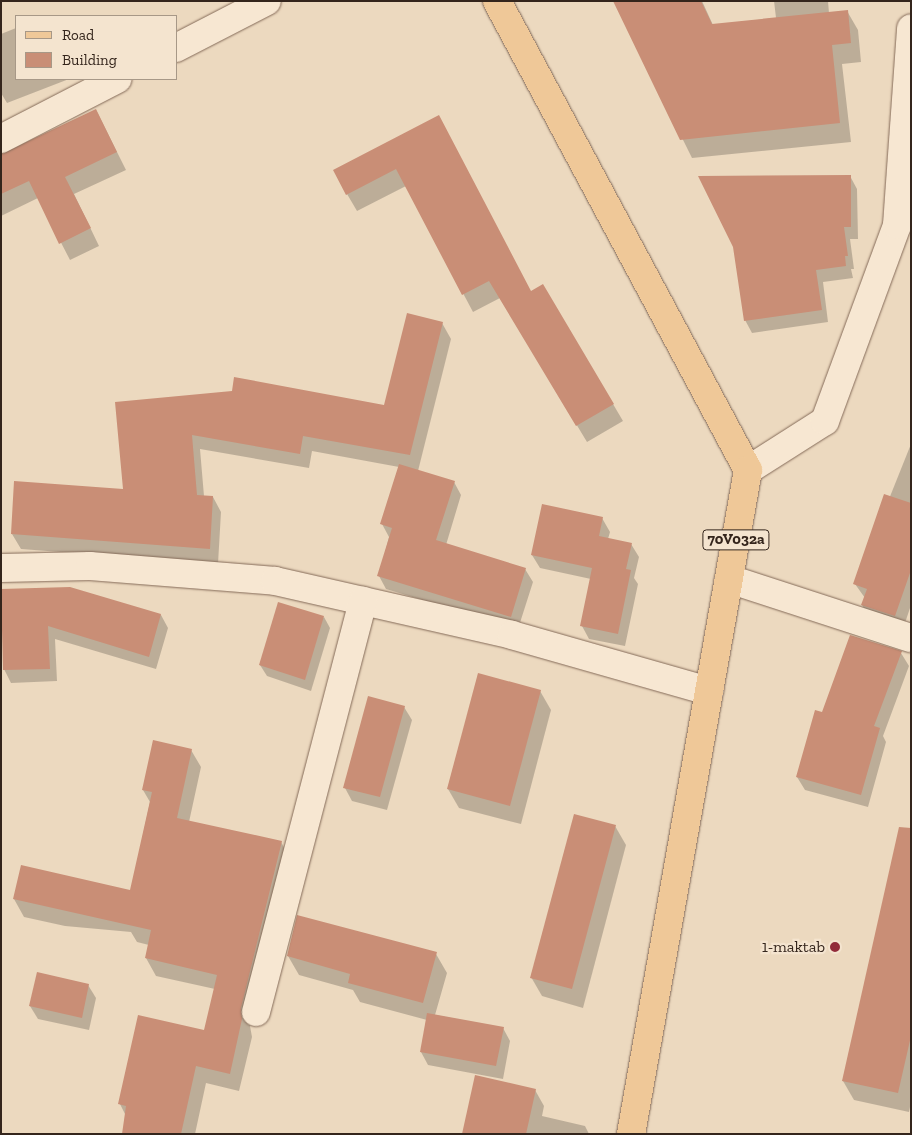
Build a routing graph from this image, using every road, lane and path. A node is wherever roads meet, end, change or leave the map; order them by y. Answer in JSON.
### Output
{"nodes":[{"id":1,"x":267,"y":1,"type":"edge"},
{"id":2,"x":497,"y":1,"type":"edge"},
{"id":3,"x":911,"y":28,"type":"edge"},
{"id":4,"x":178,"y":47,"type":"edge"},
{"id":5,"x":115,"y":80,"type":"edge"},
{"id":6,"x":1,"y":139,"type":"edge"},
{"id":7,"x":906,"y":168,"type":"edge"},
{"id":8,"x":748,"y":470,"type":"junction"},
{"id":9,"x":1,"y":568,"type":"edge"},
{"id":10,"x":729,"y":580,"type":"junction"},
{"id":11,"x":363,"y":601,"type":"junction"},
{"id":12,"x":911,"y":638,"type":"edge"},
{"id":13,"x":709,"y":692,"type":"junction"},
{"id":14,"x":256,"y":1012,"type":"dead end"},
{"id":15,"x":631,"y":1134,"type":"edge"}],
"edges":[{"from":1,"to":4,"type":"street"},
{"from":2,"to":8,"type":"main road"},
{"from":3,"to":7,"type":"street"},
{"from":5,"to":6,"type":"street"},
{"from":7,"to":8,"type":"street"},
{"from":8,"to":10,"type":"main road","number":"70V032a"},
{"from":9,"to":11,"type":"street"},
{"from":10,"to":12,"type":"street"},
{"from":10,"to":13,"type":"main road","number":"70V032a"},
{"from":11,"to":13,"type":"street"},
{"from":11,"to":14,"type":"street"},
{"from":13,"to":15,"type":"main road","number":"70V032a"}]}
